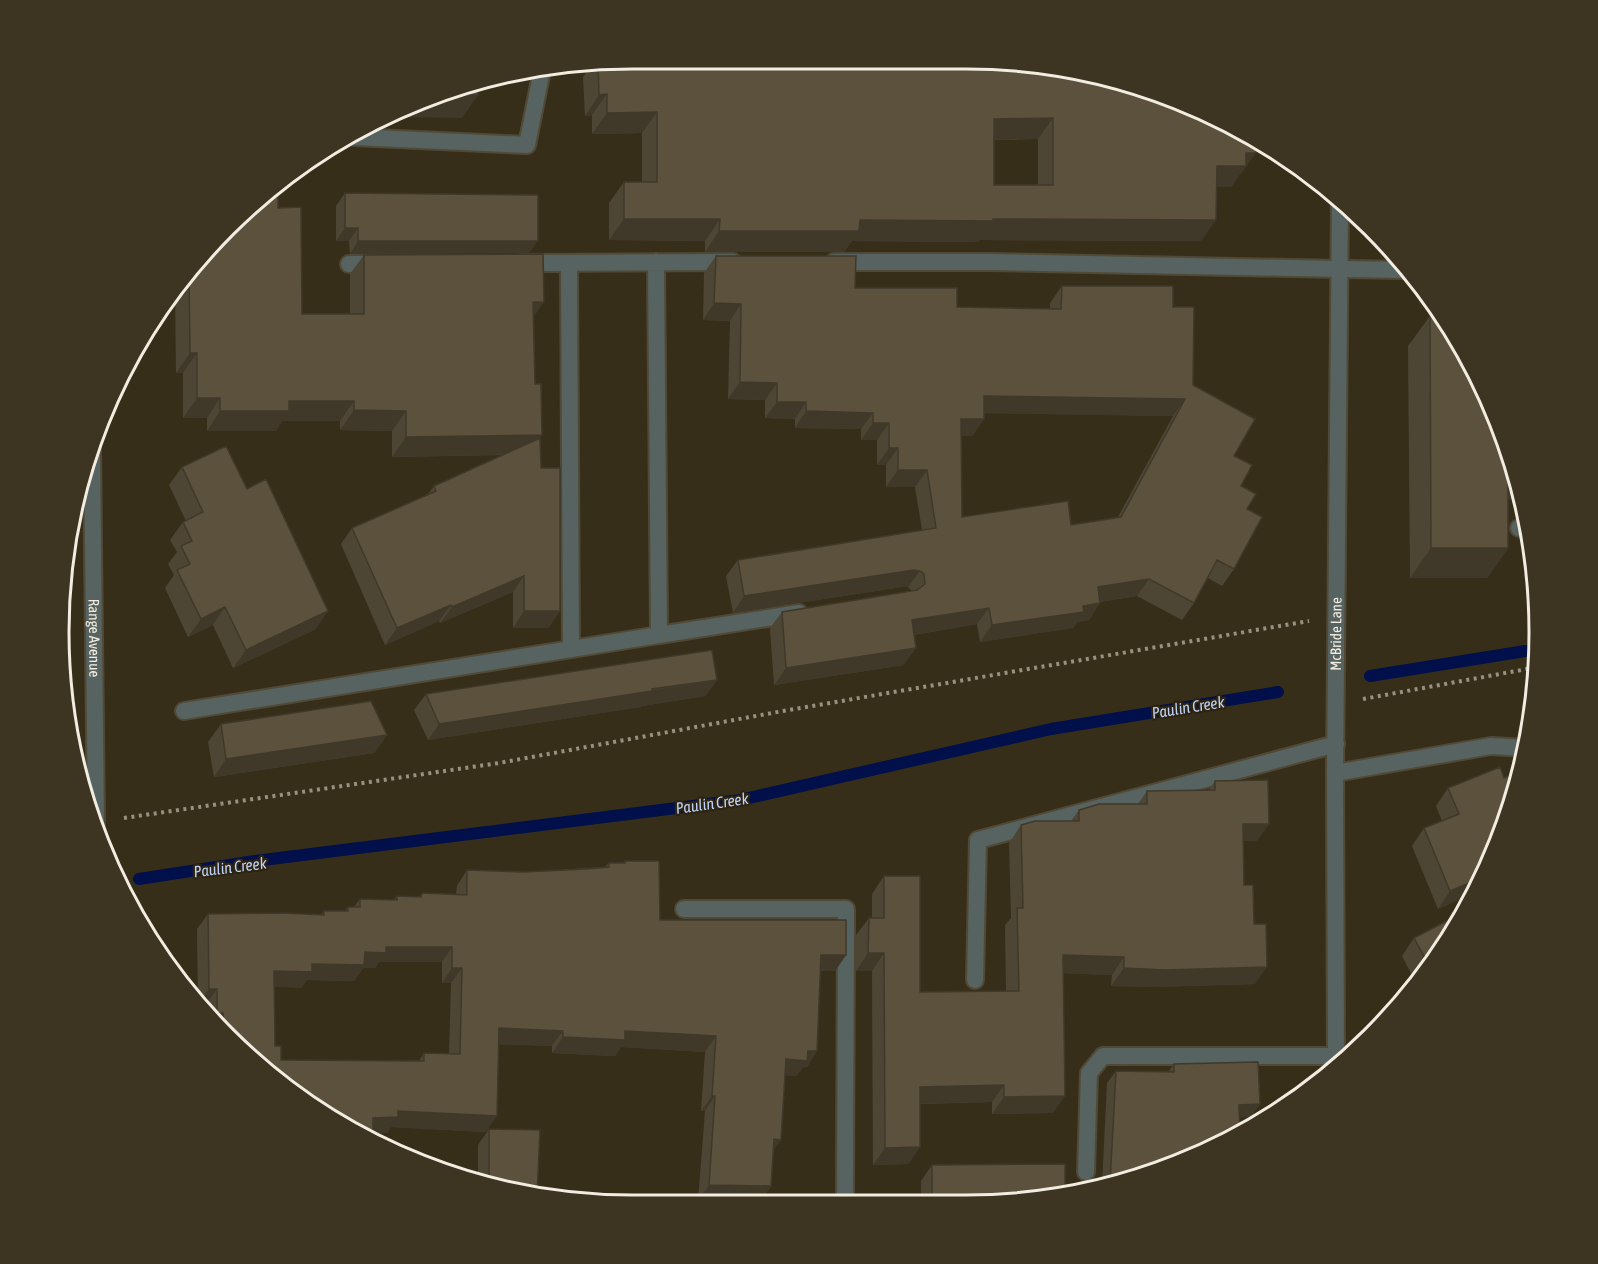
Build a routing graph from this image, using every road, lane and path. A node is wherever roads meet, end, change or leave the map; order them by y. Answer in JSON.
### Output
{"nodes":[{"id":1,"x":541,"y":77,"type":"edge"},
{"id":2,"x":363,"y":137,"type":"edge"},
{"id":3,"x":1340,"y":212,"type":"edge"},
{"id":4,"x":656,"y":262,"type":"junction"},
{"id":5,"x":750,"y":262,"type":"edge"},
{"id":6,"x":819,"y":262,"type":"edge"},
{"id":7,"x":511,"y":263,"type":"edge"},
{"id":8,"x":569,"y":263,"type":"junction"},
{"id":9,"x":349,"y":264,"type":"dead end"},
{"id":10,"x":395,"y":264,"type":"edge"},
{"id":11,"x":1340,"y":269,"type":"junction"},
{"id":12,"x":1397,"y":270,"type":"edge"},
{"id":13,"x":92,"y":473,"type":"edge"},
{"id":14,"x":810,"y":612,"type":"edge"},
{"id":15,"x":1336,"y":616,"type":"junction"},
{"id":16,"x":658,"y":635,"type":"junction"},
{"id":17,"x":571,"y":650,"type":"junction"},
{"id":18,"x":1528,"y":669,"type":"edge"},
{"id":19,"x":1336,"y":703,"type":"junction"},
{"id":20,"x":184,"y":711,"type":"dead end"},
{"id":21,"x":1335,"y":744,"type":"junction"},
{"id":22,"x":1517,"y":748,"type":"edge"},
{"id":23,"x":1335,"y":773,"type":"junction"},
{"id":24,"x":96,"y":803,"type":"edge"},
{"id":25,"x":102,"y":822,"type":"edge"},
{"id":26,"x":684,"y":909,"type":"dead end"},
{"id":27,"x":975,"y":980,"type":"dead end"},
{"id":28,"x":1336,"y":1056,"type":"edge"},
{"id":29,"x":1328,"y":1063,"type":"edge"},
{"id":30,"x":1086,"y":1172,"type":"dead end"},
{"id":31,"x":845,"y":1195,"type":"edge"}],
"edges":[{"from":1,"to":2,"type":"street"},
{"from":3,"to":11,"type":"street","name":"McBride Lane"},
{"from":4,"to":5,"type":"street"},
{"from":4,"to":8,"type":"street"},
{"from":4,"to":16,"type":"street"},
{"from":6,"to":11,"type":"street"},
{"from":7,"to":8,"type":"street"},
{"from":8,"to":17,"type":"street"},
{"from":9,"to":10,"type":"street"},
{"from":11,"to":12,"type":"street"},
{"from":11,"to":15,"type":"street","name":"McBride Lane"},
{"from":13,"to":24,"type":"street","name":"Range Avenue"},
{"from":14,"to":16,"type":"street"},
{"from":15,"to":19,"type":"street","name":"McBride Lane"},
{"from":15,"to":25,"type":"path"},
{"from":16,"to":17,"type":"street"},
{"from":17,"to":20,"type":"street"},
{"from":18,"to":19,"type":"path"},
{"from":19,"to":21,"type":"street","name":"McBride Lane"},
{"from":21,"to":23,"type":"street","name":"McBride Lane"},
{"from":21,"to":27,"type":"street"},
{"from":22,"to":23,"type":"street"},
{"from":23,"to":28,"type":"street","name":"McBride Lane"},
{"from":26,"to":31,"type":"street"},
{"from":29,"to":30,"type":"street"}]}
